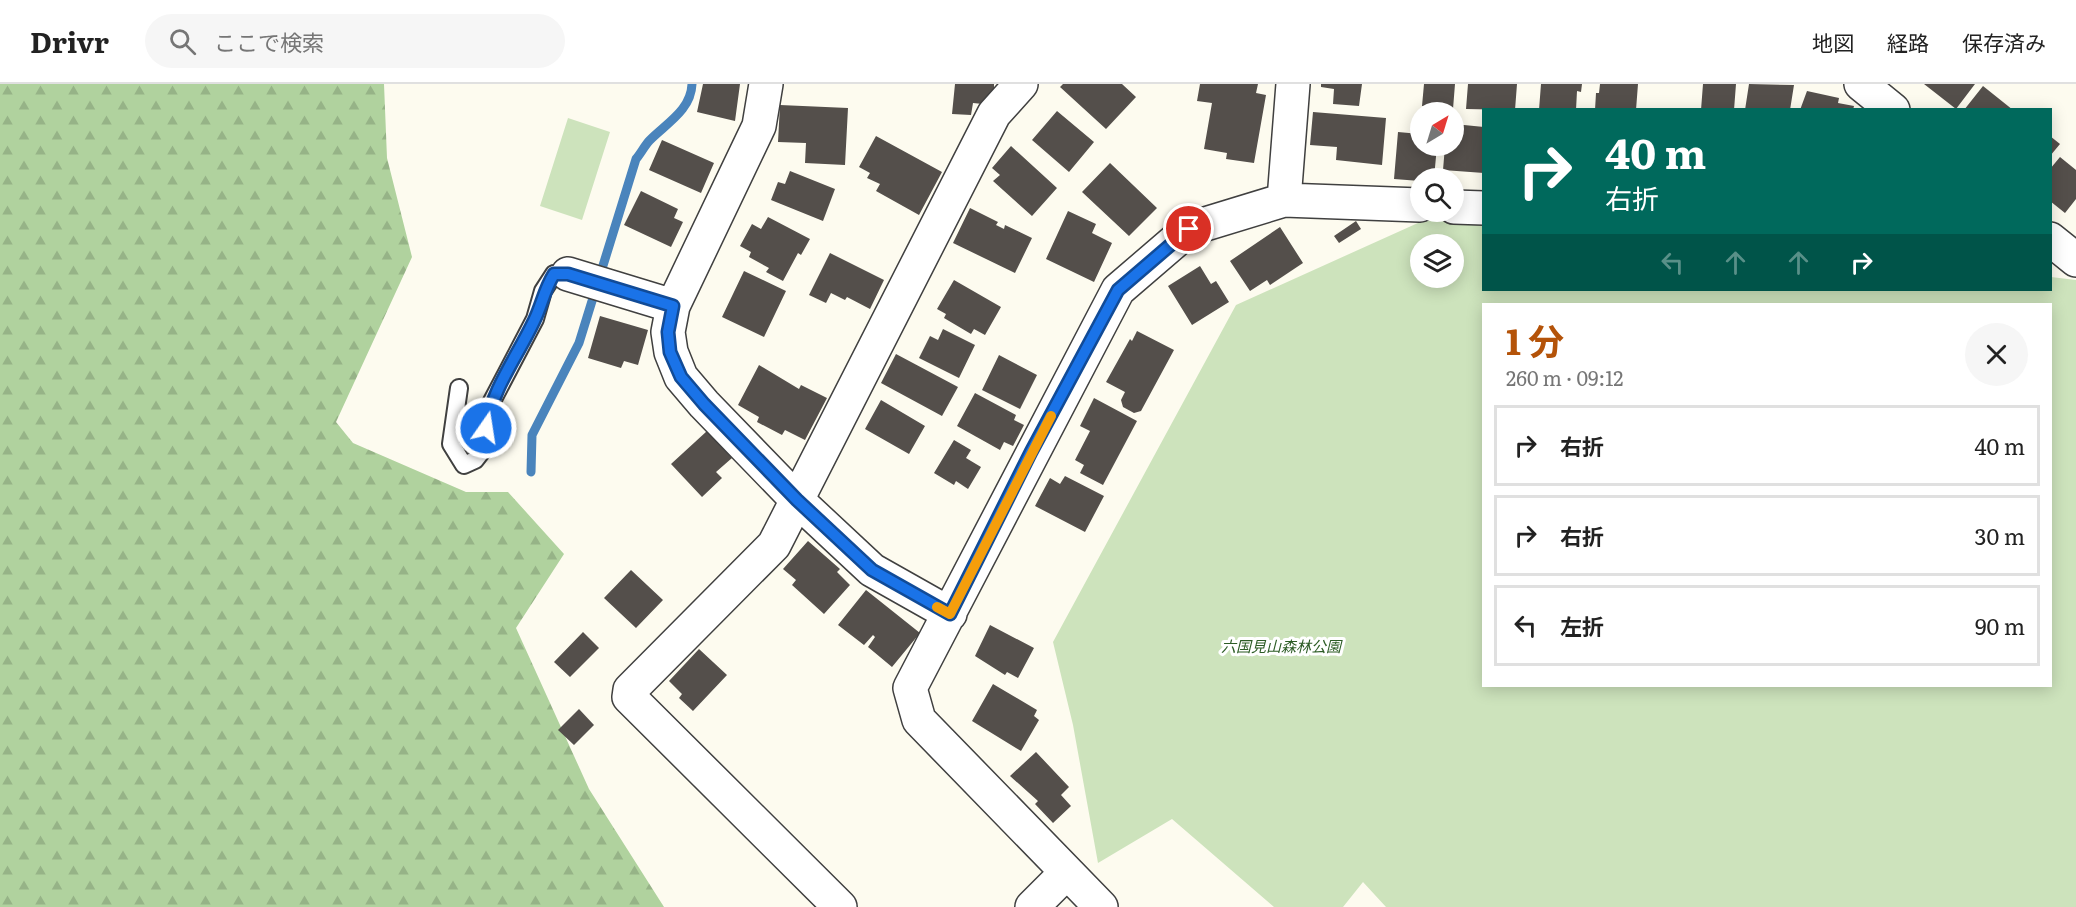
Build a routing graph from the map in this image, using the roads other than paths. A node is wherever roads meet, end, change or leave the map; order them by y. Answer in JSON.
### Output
{"nodes":[{"id":1,"x":766,"y":84,"type":"edge"},
{"id":2,"x":1022,"y":84,"type":"edge"},
{"id":3,"x":1293,"y":84,"type":"edge"},
{"id":4,"x":1861,"y":84,"type":"edge"},
{"id":5,"x":1891,"y":108,"type":"edge"},
{"id":6,"x":1284,"y":200,"type":"junction"},
{"id":7,"x":1410,"y":205,"type":"edge"},
{"id":8,"x":1464,"y":207,"type":"edge"},
{"id":9,"x":1482,"y":208,"type":"edge"},
{"id":10,"x":2052,"y":241,"type":"edge"},
{"id":11,"x":2076,"y":260,"type":"edge"},
{"id":12,"x":568,"y":274,"type":"joint"},
{"id":13,"x":673,"y":306,"type":"junction"},
{"id":14,"x":459,"y":388,"type":"dead end"},
{"id":15,"x":797,"y":500,"type":"junction"},
{"id":16,"x":950,"y":614,"type":"junction"},
{"id":17,"x":1066,"y":873,"type":"junction"},
{"id":18,"x":840,"y":907,"type":"edge"},
{"id":19,"x":1032,"y":907,"type":"edge"},
{"id":20,"x":1101,"y":907,"type":"edge"}],
"edges":[{"from":1,"to":13,"type":"street"},
{"from":2,"to":15,"type":"street"},
{"from":3,"to":6,"type":"street"},
{"from":4,"to":5,"type":"street"},
{"from":6,"to":7,"type":"street"},
{"from":6,"to":16,"type":"street"},
{"from":8,"to":9,"type":"street"},
{"from":10,"to":11,"type":"street"},
{"from":12,"to":13,"type":"street"},
{"from":12,"to":14,"type":"lane"},
{"from":13,"to":15,"type":"street"},
{"from":15,"to":16,"type":"street"},
{"from":15,"to":18,"type":"street"},
{"from":16,"to":17,"type":"street"},
{"from":17,"to":19,"type":"street"},
{"from":17,"to":20,"type":"street"}]}
